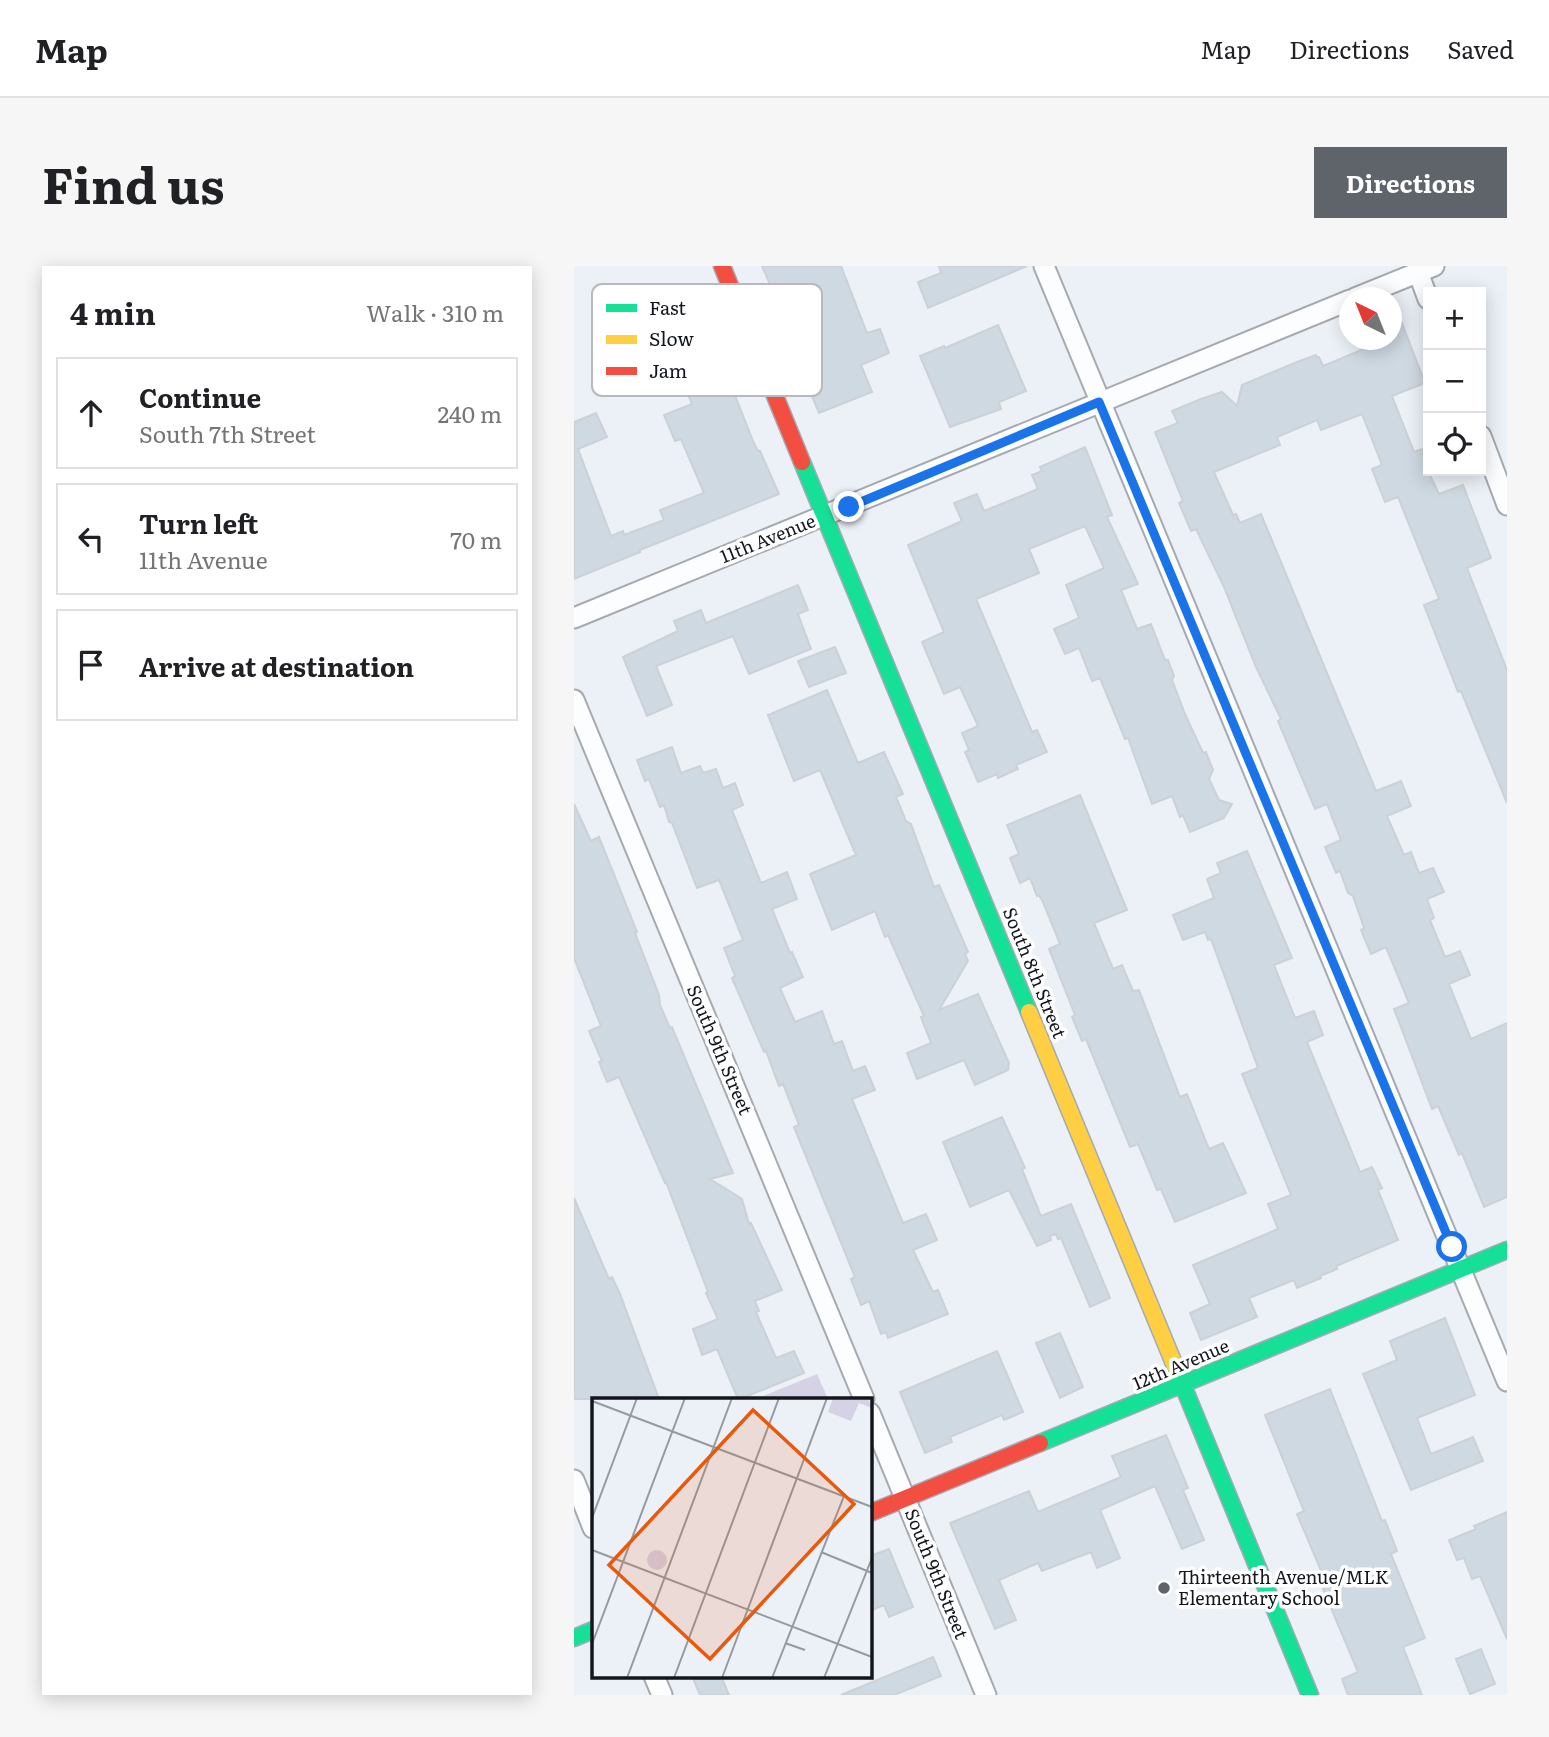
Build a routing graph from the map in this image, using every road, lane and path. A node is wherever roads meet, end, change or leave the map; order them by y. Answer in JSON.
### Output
{"nodes":[{"id":1,"x":722,"y":266,"type":"edge"},
{"id":2,"x":1044,"y":266,"type":"edge"},
{"id":3,"x":1426,"y":269,"type":"edge"},
{"id":4,"x":729,"y":284,"type":"edge"},
{"id":5,"x":1382,"y":287,"type":"edge"},
{"id":6,"x":1427,"y":287,"type":"edge"},
{"id":7,"x":1339,"y":304,"type":"edge"},
{"id":8,"x":775,"y":396,"type":"edge"},
{"id":9,"x":1099,"y":402,"type":"junction"},
{"id":10,"x":1486,"y":449,"type":"edge"},
{"id":11,"x":1507,"y":505,"type":"edge"},
{"id":12,"x":825,"y":517,"type":"junction"},
{"id":13,"x":574,"y":618,"type":"edge"},
{"id":14,"x":574,"y":700,"type":"edge"},
{"id":15,"x":1507,"y":1250,"type":"edge"},
{"id":16,"x":1461,"y":1269,"type":"junction"},
{"id":17,"x":1507,"y":1381,"type":"edge"},
{"id":18,"x":1182,"y":1385,"type":"junction"},
{"id":19,"x":864,"y":1398,"type":"edge"},
{"id":20,"x":872,"y":1418,"type":"edge"},
{"id":21,"x":574,"y":1480,"type":"edge"},
{"id":22,"x":905,"y":1498,"type":"junction"},
{"id":23,"x":872,"y":1512,"type":"edge"},
{"id":24,"x":592,"y":1525,"type":"edge"},
{"id":25,"x":592,"y":1630,"type":"edge"},
{"id":26,"x":574,"y":1638,"type":"edge"},
{"id":27,"x":655,"y":1678,"type":"edge"},
{"id":28,"x":662,"y":1695,"type":"edge"},
{"id":29,"x":986,"y":1695,"type":"edge"},
{"id":30,"x":1310,"y":1695,"type":"edge"}],
"edges":[{"from":1,"to":4,"type":"street","name":"South 8th Street"},
{"from":2,"to":9,"type":"street"},
{"from":3,"to":5,"type":"street"},
{"from":3,"to":6,"type":"street"},
{"from":7,"to":9,"type":"street","name":"11th Avenue"},
{"from":8,"to":12,"type":"street","name":"South 8th Street"},
{"from":9,"to":12,"type":"street","name":"11th Avenue"},
{"from":9,"to":16,"type":"street"},
{"from":10,"to":11,"type":"street"},
{"from":12,"to":13,"type":"street","name":"11th Avenue"},
{"from":12,"to":18,"type":"street","name":"South 8th Street"},
{"from":14,"to":19,"type":"street","name":"South 9th Street"},
{"from":15,"to":16,"type":"street","name":"12th Avenue"},
{"from":16,"to":17,"type":"street"},
{"from":16,"to":18,"type":"street","name":"12th Avenue"},
{"from":18,"to":22,"type":"street","name":"12th Avenue"},
{"from":18,"to":30,"type":"street","name":"South 8th Street"},
{"from":20,"to":22,"type":"street","name":"South 9th Street"},
{"from":21,"to":24,"type":"street"},
{"from":22,"to":23,"type":"street","name":"12th Avenue"},
{"from":22,"to":29,"type":"street","name":"South 9th Street"},
{"from":25,"to":26,"type":"street"},
{"from":27,"to":28,"type":"street"}]}
